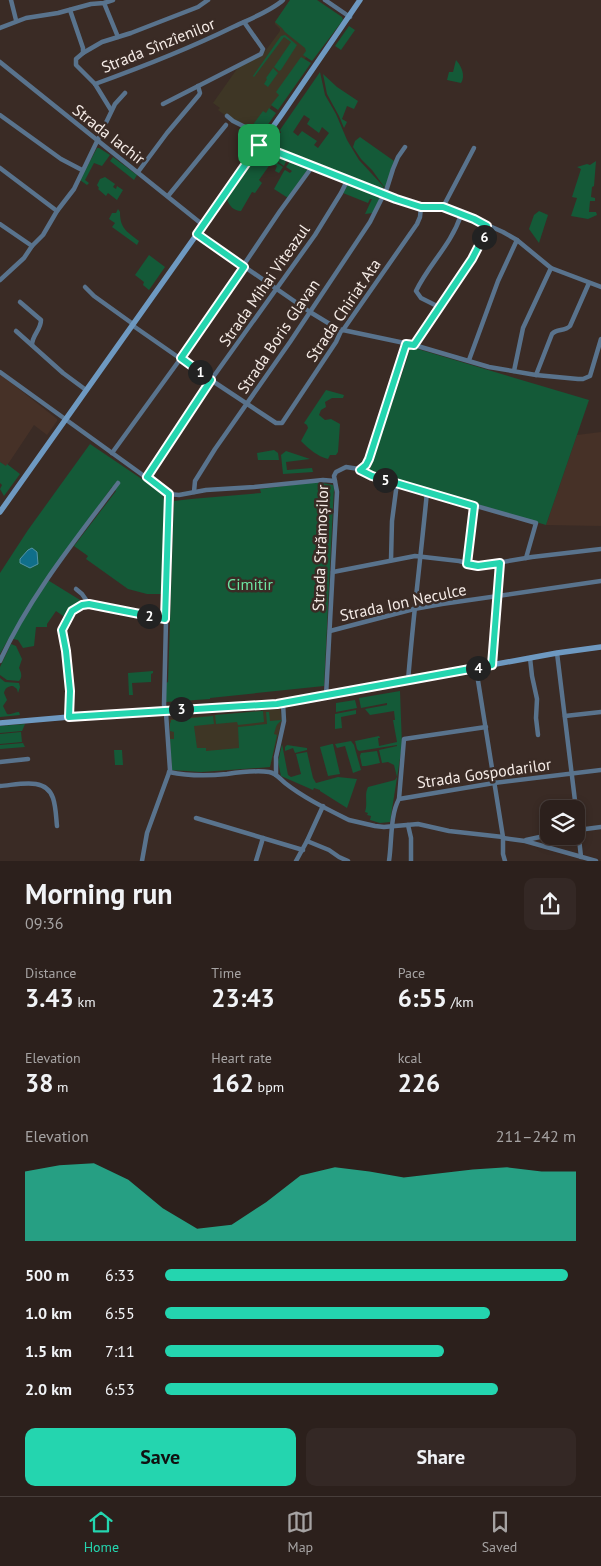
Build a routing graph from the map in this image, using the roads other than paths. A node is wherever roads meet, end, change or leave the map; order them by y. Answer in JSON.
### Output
{"nodes":[{"id":1,"x":11,"y":0,"type":"edge"},
{"id":2,"x":113,"y":0,"type":"edge"},
{"id":3,"x":208,"y":0,"type":"edge"},
{"id":4,"x":283,"y":0,"type":"edge"},
{"id":5,"x":325,"y":0,"type":"edge"},
{"id":6,"x":360,"y":0,"type":"edge"},
{"id":7,"x":104,"y":3,"type":"junction"},
{"id":8,"x":70,"y":10,"type":"junction"},
{"id":9,"x":350,"y":17,"type":"junction"},
{"id":10,"x":16,"y":20,"type":"junction"},
{"id":11,"x":244,"y":22,"type":"junction"},
{"id":12,"x":0,"y":28,"type":"edge"},
{"id":13,"x":118,"y":37,"type":"junction"},
{"id":14,"x":83,"y":53,"type":"junction"},
{"id":15,"x":0,"y":62,"type":"edge"},
{"id":16,"x":95,"y":84,"type":"junction"},
{"id":17,"x":198,"y":86,"type":"junction"},
{"id":18,"x":125,"y":93,"type":"dead end"},
{"id":19,"x":163,"y":104,"type":"dead end"},
{"id":20,"x":111,"y":110,"type":"junction"},
{"id":21,"x":0,"y":115,"type":"edge"},
{"id":22,"x":227,"y":116,"type":"dead end"},
{"id":23,"x":226,"y":125,"type":"dead end"},
{"id":24,"x":265,"y":137,"type":"junction"},
{"id":25,"x":97,"y":141,"type":"junction"},
{"id":26,"x":259,"y":145,"type":"junction"},
{"id":27,"x":405,"y":147,"type":"dead end"},
{"id":28,"x":474,"y":148,"type":"dead end"},
{"id":29,"x":312,"y":167,"type":"junction"},
{"id":30,"x":0,"y":168,"type":"edge"},
{"id":31,"x":82,"y":170,"type":"junction"},
{"id":32,"x":138,"y":172,"type":"junction"},
{"id":33,"x":348,"y":179,"type":"junction"},
{"id":34,"x":385,"y":194,"type":"junction"},
{"id":35,"x":168,"y":196,"type":"junction"},
{"id":36,"x":421,"y":207,"type":"junction"},
{"id":37,"x":443,"y":207,"type":"junction"},
{"id":38,"x":57,"y":210,"type":"junction"},
{"id":39,"x":461,"y":215,"type":"junction"},
{"id":40,"x":0,"y":224,"type":"edge"},
{"id":41,"x":203,"y":225,"type":"junction"},
{"id":42,"x":487,"y":226,"type":"junction"},
{"id":43,"x":197,"y":234,"type":"junction"},
{"id":44,"x":517,"y":240,"type":"junction"},
{"id":45,"x":32,"y":246,"type":"junction"},
{"id":46,"x":244,"y":267,"type":"junction"},
{"id":47,"x":550,"y":268,"type":"junction"},
{"id":48,"x":0,"y":280,"type":"edge"},
{"id":49,"x":589,"y":283,"type":"junction"},
{"id":50,"x":85,"y":287,"type":"dead end"},
{"id":51,"x":601,"y":287,"type":"edge"},
{"id":52,"x":276,"y":290,"type":"junction"},
{"id":53,"x":20,"y":302,"type":"dead end"},
{"id":54,"x":439,"y":307,"type":"junction"},
{"id":55,"x":310,"y":312,"type":"junction"},
{"id":56,"x":133,"y":324,"type":"junction"},
{"id":57,"x":343,"y":330,"type":"junction"},
{"id":58,"x":16,"y":331,"type":"dead end"},
{"id":59,"x":601,"y":339,"type":"edge"},
{"id":60,"x":32,"y":344,"type":"junction"},
{"id":61,"x":406,"y":344,"type":"junction"},
{"id":62,"x":414,"y":345,"type":"junction"},
{"id":63,"x":181,"y":358,"type":"junction"},
{"id":64,"x":469,"y":360,"type":"junction"},
{"id":65,"x":514,"y":371,"type":"junction"},
{"id":66,"x":0,"y":372,"type":"edge"},
{"id":67,"x":536,"y":375,"type":"junction"},
{"id":68,"x":211,"y":380,"type":"junction"},
{"id":69,"x":86,"y":390,"type":"junction"},
{"id":70,"x":247,"y":402,"type":"junction"},
{"id":71,"x":65,"y":420,"type":"junction"},
{"id":72,"x":112,"y":453,"type":"junction"},
{"id":73,"x":360,"y":470,"type":"junction"},
{"id":74,"x":147,"y":477,"type":"junction"},
{"id":75,"x":335,"y":481,"type":"junction"},
{"id":76,"x":118,"y":483,"type":"dead end"},
{"id":77,"x":397,"y":484,"type":"junction"},
{"id":78,"x":194,"y":492,"type":"junction"},
{"id":79,"x":427,"y":492,"type":"junction"},
{"id":80,"x":169,"y":494,"type":"junction"},
{"id":81,"x":474,"y":506,"type":"junction"},
{"id":82,"x":0,"y":512,"type":"edge"},
{"id":83,"x":601,"y":549,"type":"edge"},
{"id":84,"x":421,"y":556,"type":"junction"},
{"id":85,"x":526,"y":558,"type":"junction"},
{"id":86,"x":391,"y":560,"type":"junction"},
{"id":87,"x":500,"y":563,"type":"junction"},
{"id":88,"x":467,"y":564,"type":"junction"},
{"id":89,"x":333,"y":572,"type":"junction"},
{"id":90,"x":601,"y":582,"type":"edge"},
{"id":91,"x":76,"y":589,"type":"dead end"},
{"id":92,"x":498,"y":596,"type":"junction"},
{"id":93,"x":89,"y":604,"type":"junction"},
{"id":94,"x":414,"y":609,"type":"junction"},
{"id":95,"x":165,"y":619,"type":"junction"},
{"id":96,"x":330,"y":630,"type":"junction"},
{"id":97,"x":601,"y":647,"type":"edge"},
{"id":98,"x":556,"y":653,"type":"junction"},
{"id":99,"x":530,"y":658,"type":"junction"},
{"id":100,"x":0,"y":661,"type":"edge"},
{"id":101,"x":492,"y":665,"type":"junction"},
{"id":102,"x":476,"y":668,"type":"junction"},
{"id":103,"x":408,"y":681,"type":"junction"},
{"id":104,"x":326,"y":696,"type":"junction"},
{"id":105,"x":283,"y":703,"type":"junction"},
{"id":106,"x":165,"y":710,"type":"junction"},
{"id":107,"x":601,"y":712,"type":"edge"},
{"id":108,"x":565,"y":716,"type":"junction"},
{"id":109,"x":69,"y":717,"type":"junction"},
{"id":110,"x":0,"y":723,"type":"edge"},
{"id":111,"x":486,"y":727,"type":"junction"},
{"id":112,"x":538,"y":735,"type":"dead end"},
{"id":113,"x":28,"y":760,"type":"dead end"},
{"id":114,"x":0,"y":762,"type":"edge"},
{"id":115,"x":601,"y":770,"type":"edge"},
{"id":116,"x":169,"y":772,"type":"junction"},
{"id":117,"x":572,"y":774,"type":"junction"},
{"id":118,"x":276,"y":775,"type":"junction"},
{"id":119,"x":494,"y":783,"type":"junction"},
{"id":120,"x":0,"y":786,"type":"edge"},
{"id":121,"x":399,"y":799,"type":"junction"},
{"id":122,"x":575,"y":800,"type":"edge"},
{"id":123,"x":323,"y":806,"type":"junction"},
{"id":124,"x":196,"y":818,"type":"dead end"},
{"id":125,"x":408,"y":825,"type":"junction"},
{"id":126,"x":57,"y":826,"type":"dead end"},
{"id":127,"x":393,"y":826,"type":"junction"},
{"id":128,"x":601,"y":827,"type":"edge"},
{"id":129,"x":585,"y":829,"type":"edge"},
{"id":130,"x":503,"y":837,"type":"junction"},
{"id":131,"x":540,"y":837,"type":"edge"},
{"id":132,"x":263,"y":838,"type":"junction"},
{"id":133,"x":307,"y":841,"type":"junction"},
{"id":134,"x":525,"y":841,"type":"junction"},
{"id":135,"x":579,"y":845,"type":"edge"},
{"id":136,"x":303,"y":850,"type":"junction"},
{"id":137,"x":581,"y":857,"type":"junction"},
{"id":138,"x":142,"y":861,"type":"edge"},
{"id":139,"x":256,"y":861,"type":"edge"},
{"id":140,"x":296,"y":861,"type":"edge"},
{"id":141,"x":348,"y":861,"type":"edge"},
{"id":142,"x":389,"y":861,"type":"edge"},
{"id":143,"x":411,"y":861,"type":"edge"},
{"id":144,"x":505,"y":861,"type":"edge"},
{"id":145,"x":596,"y":861,"type":"edge"}],
"edges":[{"from":1,"to":10,"type":"street"},
{"from":2,"to":7,"type":"street"},
{"from":3,"to":13,"type":"street"},
{"from":4,"to":11,"type":"street","name":"Strada Sînzîenilor"},
{"from":5,"to":9,"type":"street"},
{"from":6,"to":9,"type":"main road"},
{"from":7,"to":8,"type":"street"},
{"from":7,"to":13,"type":"street"},
{"from":8,"to":10,"type":"street"},
{"from":8,"to":14,"type":"street"},
{"from":9,"to":24,"type":"main road"},
{"from":10,"to":12,"type":"street"},
{"from":11,"to":16,"type":"street","name":"Strada Sînzîenilor"},
{"from":11,"to":17,"type":"street"},
{"from":13,"to":14,"type":"street"},
{"from":14,"to":16,"type":"street"},
{"from":15,"to":25,"type":"street","name":"Strada Iachir"},
{"from":16,"to":20,"type":"street"},
{"from":17,"to":19,"type":"street"},
{"from":17,"to":32,"type":"street"},
{"from":18,"to":20,"type":"street"},
{"from":20,"to":25,"type":"street"},
{"from":21,"to":31,"type":"street"},
{"from":22,"to":24,"type":"street"},
{"from":23,"to":35,"type":"street"},
{"from":24,"to":26,"type":"main road"},
{"from":25,"to":31,"type":"street"},
{"from":25,"to":32,"type":"street","name":"Strada Iachir"},
{"from":26,"to":29,"type":"street"},
{"from":26,"to":41,"type":"main road"},
{"from":27,"to":34,"type":"street","name":"Strada Boris Glavan"},
{"from":28,"to":37,"type":"street"},
{"from":29,"to":33,"type":"street"},
{"from":29,"to":46,"type":"street"},
{"from":30,"to":38,"type":"street"},
{"from":31,"to":38,"type":"street"},
{"from":32,"to":35,"type":"street","name":"Strada Iachir"},
{"from":33,"to":34,"type":"street"},
{"from":33,"to":52,"type":"street","name":"Strada Mihai Viteazul"},
{"from":34,"to":36,"type":"street"},
{"from":34,"to":55,"type":"street","name":"Strada Boris Glavan"},
{"from":35,"to":41,"type":"street","name":"Strada Iachir"},
{"from":36,"to":37,"type":"street"},
{"from":36,"to":57,"type":"street","name":"Strada Chiriat Ata"},
{"from":37,"to":39,"type":"street"},
{"from":38,"to":45,"type":"street"},
{"from":39,"to":42,"type":"street"},
{"from":39,"to":54,"type":"street"},
{"from":40,"to":45,"type":"street"},
{"from":41,"to":43,"type":"main road"},
{"from":42,"to":44,"type":"street"},
{"from":42,"to":54,"type":"street"},
{"from":43,"to":46,"type":"street"},
{"from":43,"to":56,"type":"main road"},
{"from":44,"to":47,"type":"street"},
{"from":44,"to":64,"type":"street"},
{"from":45,"to":48,"type":"street"},
{"from":46,"to":52,"type":"street"},
{"from":46,"to":63,"type":"street"},
{"from":47,"to":49,"type":"street"},
{"from":47,"to":65,"type":"street"},
{"from":49,"to":51,"type":"street"},
{"from":49,"to":67,"type":"street"},
{"from":50,"to":56,"type":"street"},
{"from":52,"to":55,"type":"street"},
{"from":52,"to":68,"type":"street","name":"Strada Mihai Viteazul"},
{"from":53,"to":60,"type":"street"},
{"from":54,"to":62,"type":"street"},
{"from":55,"to":57,"type":"street"},
{"from":55,"to":70,"type":"street","name":"Strada Boris Glavan"},
{"from":56,"to":63,"type":"street"},
{"from":56,"to":69,"type":"main road"},
{"from":57,"to":61,"type":"street"},
{"from":57,"to":70,"type":"street","name":"Strada Chiriat Ata"},
{"from":58,"to":60,"type":"street"},
{"from":59,"to":67,"type":"street"},
{"from":60,"to":69,"type":"street"},
{"from":61,"to":62,"type":"street"},
{"from":61,"to":73,"type":"street"},
{"from":62,"to":64,"type":"street"},
{"from":63,"to":68,"type":"street"},
{"from":63,"to":72,"type":"street"},
{"from":64,"to":65,"type":"street"},
{"from":65,"to":67,"type":"street"},
{"from":66,"to":71,"type":"street"},
{"from":68,"to":70,"type":"street"},
{"from":68,"to":74,"type":"street","name":"Strada Mihai Viteazul"},
{"from":69,"to":71,"type":"main road"},
{"from":70,"to":78,"type":"street","name":"Strada Boris Glavan"},
{"from":71,"to":72,"type":"street"},
{"from":71,"to":82,"type":"main road"},
{"from":72,"to":74,"type":"street"},
{"from":73,"to":75,"type":"street","name":"Strada Strămoșilor"},
{"from":73,"to":77,"type":"street"},
{"from":74,"to":80,"type":"street"},
{"from":75,"to":78,"type":"street"},
{"from":75,"to":89,"type":"street","name":"Strada Strămoșilor"},
{"from":76,"to":100,"type":"street"},
{"from":77,"to":79,"type":"street"},
{"from":77,"to":86,"type":"street"},
{"from":78,"to":80,"type":"street"},
{"from":79,"to":81,"type":"street"},
{"from":79,"to":84,"type":"street"},
{"from":80,"to":95,"type":"street"},
{"from":81,"to":85,"type":"street"},
{"from":81,"to":88,"type":"street"},
{"from":83,"to":85,"type":"street"},
{"from":84,"to":86,"type":"street"},
{"from":84,"to":88,"type":"street"},
{"from":84,"to":94,"type":"street"},
{"from":85,"to":87,"type":"street"},
{"from":86,"to":89,"type":"street"},
{"from":87,"to":88,"type":"street"},
{"from":87,"to":92,"type":"street"},
{"from":89,"to":96,"type":"street","name":"Strada Strămoșilor"},
{"from":90,"to":92,"type":"street","name":"Strada Ion Neculce"},
{"from":91,"to":93,"type":"street"},
{"from":92,"to":94,"type":"street","name":"Strada Ion Neculce"},
{"from":92,"to":101,"type":"street"},
{"from":93,"to":95,"type":"street"},
{"from":93,"to":109,"type":"street"},
{"from":94,"to":96,"type":"street","name":"Strada Ion Neculce"},
{"from":94,"to":103,"type":"street"},
{"from":95,"to":106,"type":"street"},
{"from":96,"to":104,"type":"street","name":"Strada Strămoșilor"},
{"from":97,"to":98,"type":"main road"},
{"from":98,"to":99,"type":"main road"},
{"from":98,"to":108,"type":"street"},
{"from":99,"to":101,"type":"main road"},
{"from":99,"to":112,"type":"street"},
{"from":101,"to":102,"type":"main road"},
{"from":102,"to":103,"type":"main road"},
{"from":102,"to":111,"type":"street"},
{"from":103,"to":104,"type":"main road"},
{"from":104,"to":105,"type":"main road"},
{"from":105,"to":106,"type":"main road"},
{"from":105,"to":118,"type":"street"},
{"from":106,"to":109,"type":"main road"},
{"from":106,"to":116,"type":"street"},
{"from":107,"to":108,"type":"street"},
{"from":108,"to":117,"type":"street"},
{"from":109,"to":110,"type":"main road"},
{"from":111,"to":119,"type":"street"},
{"from":111,"to":121,"type":"street"},
{"from":113,"to":114,"type":"street"},
{"from":115,"to":117,"type":"street","name":"Strada Gospodarilor"},
{"from":116,"to":118,"type":"street"},
{"from":116,"to":138,"type":"street"},
{"from":117,"to":119,"type":"street","name":"Strada Gospodarilor"},
{"from":117,"to":122,"type":"street"},
{"from":118,"to":123,"type":"street"},
{"from":119,"to":121,"type":"street","name":"Strada Gospodarilor"},
{"from":119,"to":130,"type":"street"},
{"from":120,"to":126,"type":"street"},
{"from":121,"to":127,"type":"street","name":"Strada Gospodarilor"},
{"from":123,"to":127,"type":"street"},
{"from":123,"to":133,"type":"street"},
{"from":124,"to":132,"type":"street"},
{"from":125,"to":127,"type":"street"},
{"from":125,"to":130,"type":"street"},
{"from":125,"to":143,"type":"street"},
{"from":127,"to":142,"type":"street","name":"Strada Gospodarilor"},
{"from":128,"to":129,"type":"street"},
{"from":130,"to":134,"type":"street"},
{"from":130,"to":144,"type":"street"},
{"from":131,"to":134,"type":"street"},
{"from":132,"to":136,"type":"street"},
{"from":132,"to":139,"type":"street"},
{"from":133,"to":136,"type":"street"},
{"from":133,"to":141,"type":"street"},
{"from":134,"to":137,"type":"street"},
{"from":135,"to":137,"type":"street"},
{"from":136,"to":140,"type":"street"},
{"from":137,"to":145,"type":"street"}]}
